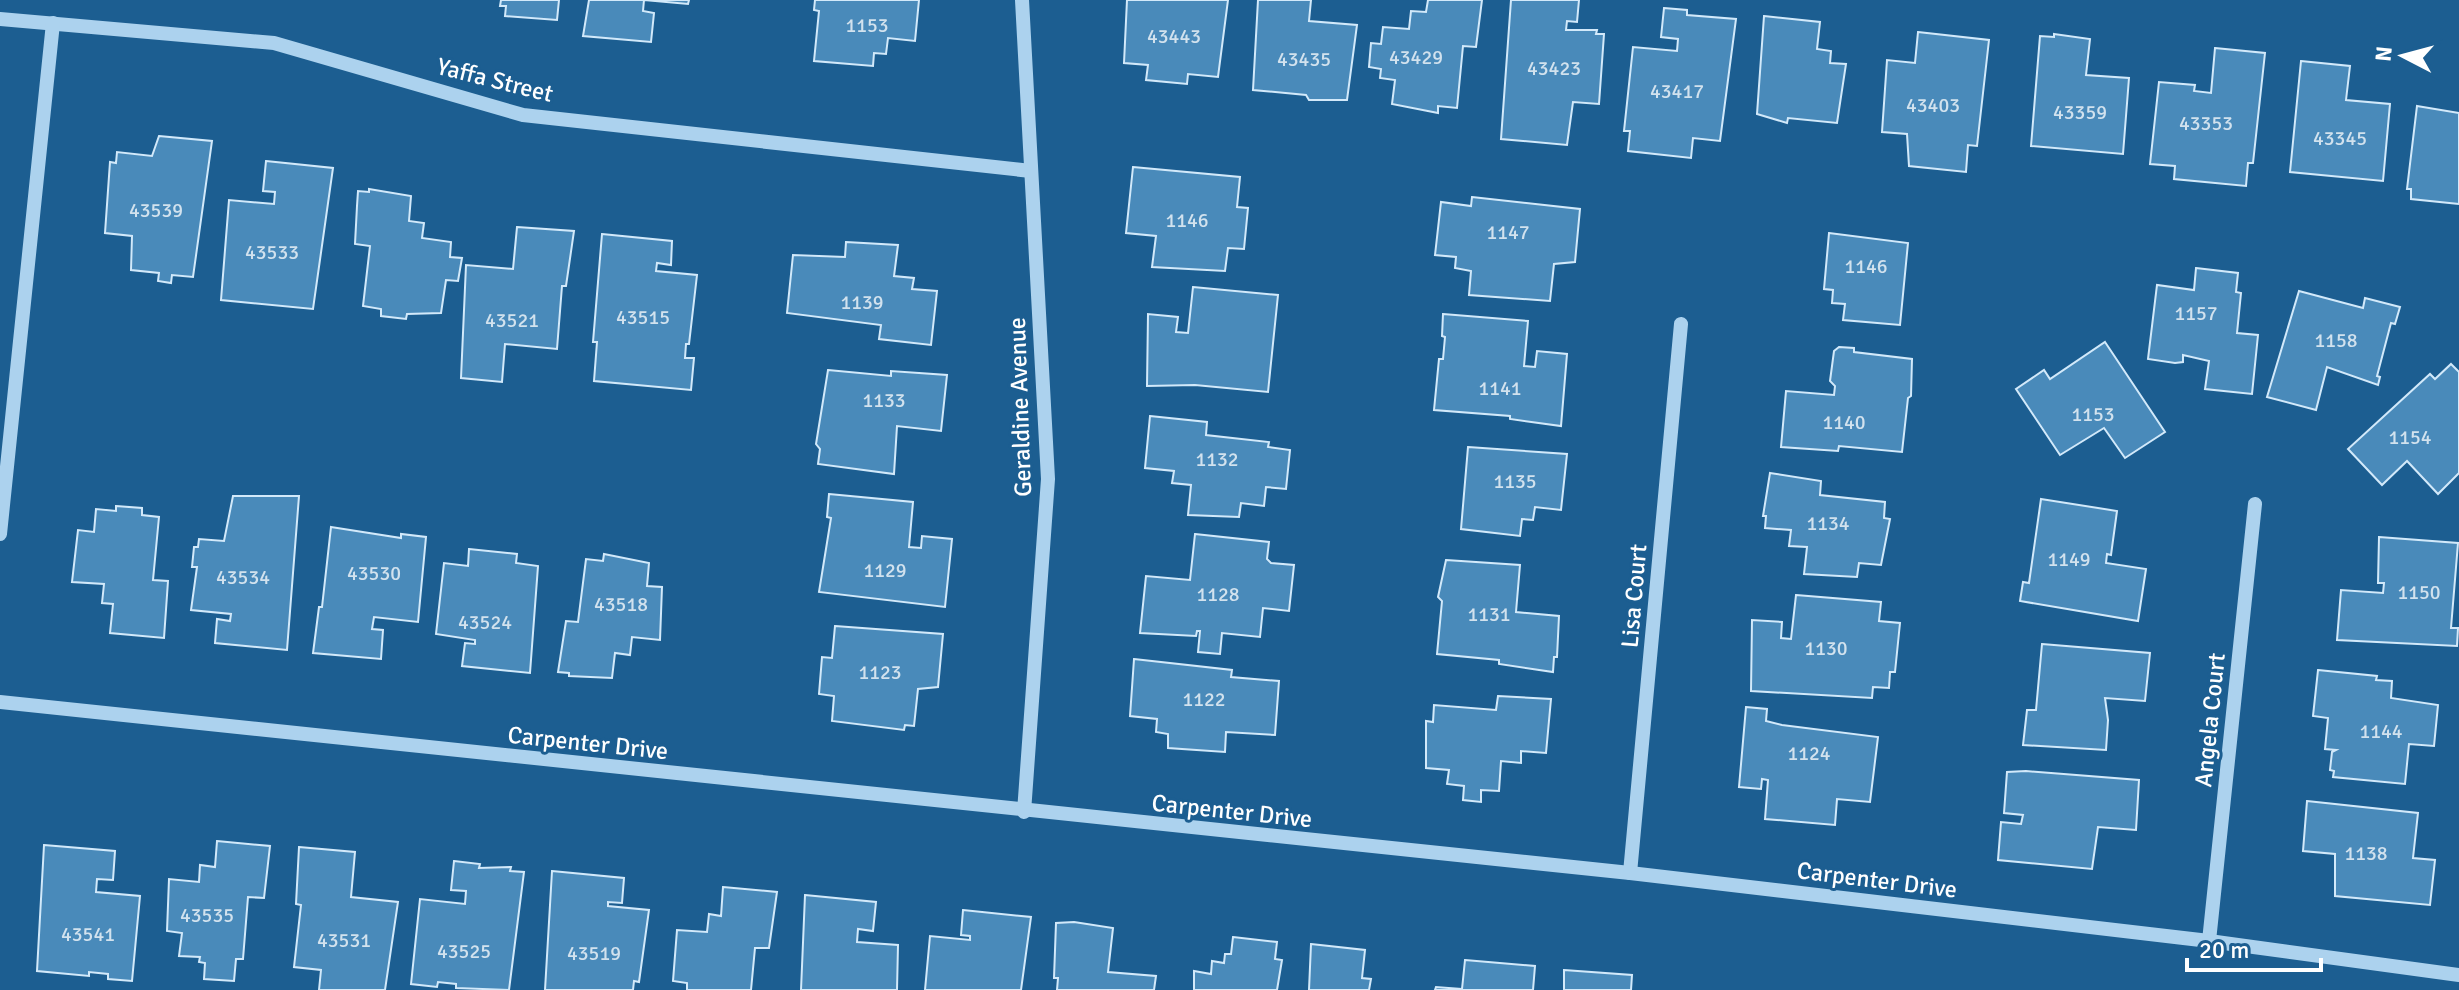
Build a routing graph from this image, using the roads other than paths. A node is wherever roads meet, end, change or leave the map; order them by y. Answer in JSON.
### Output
{"nodes":[{"id":1,"x":1022,"y":0,"type":"edge"},
{"id":2,"x":0,"y":19,"type":"edge"},
{"id":3,"x":53,"y":23,"type":"junction"},
{"id":4,"x":1031,"y":171,"type":"junction"},
{"id":5,"x":1681,"y":324,"type":"dead end"},
{"id":6,"x":2255,"y":504,"type":"dead end"},
{"id":7,"x":0,"y":534,"type":"edge"},
{"id":8,"x":0,"y":702,"type":"edge"},
{"id":9,"x":1024,"y":812,"type":"junction"},
{"id":10,"x":1630,"y":873,"type":"junction"},
{"id":11,"x":2209,"y":941,"type":"junction"},
{"id":12,"x":2459,"y":975,"type":"edge"}],
"edges":[{"from":1,"to":4,"type":"street","name":"Geraldine Avenue"},
{"from":2,"to":3,"type":"street","name":"Yaffa Street"},
{"from":3,"to":4,"type":"street","name":"Yaffa Street"},
{"from":3,"to":7,"type":"street"},
{"from":4,"to":9,"type":"street","name":"Geraldine Avenue"},
{"from":5,"to":10,"type":"street","name":"Lisa Court"},
{"from":6,"to":11,"type":"street","name":"Angela Court"},
{"from":8,"to":9,"type":"street","name":"Carpenter Drive"},
{"from":9,"to":10,"type":"street","name":"Carpenter Drive"},
{"from":10,"to":11,"type":"street","name":"Carpenter Drive"},
{"from":11,"to":12,"type":"street","name":"Carpenter Drive"}]}
